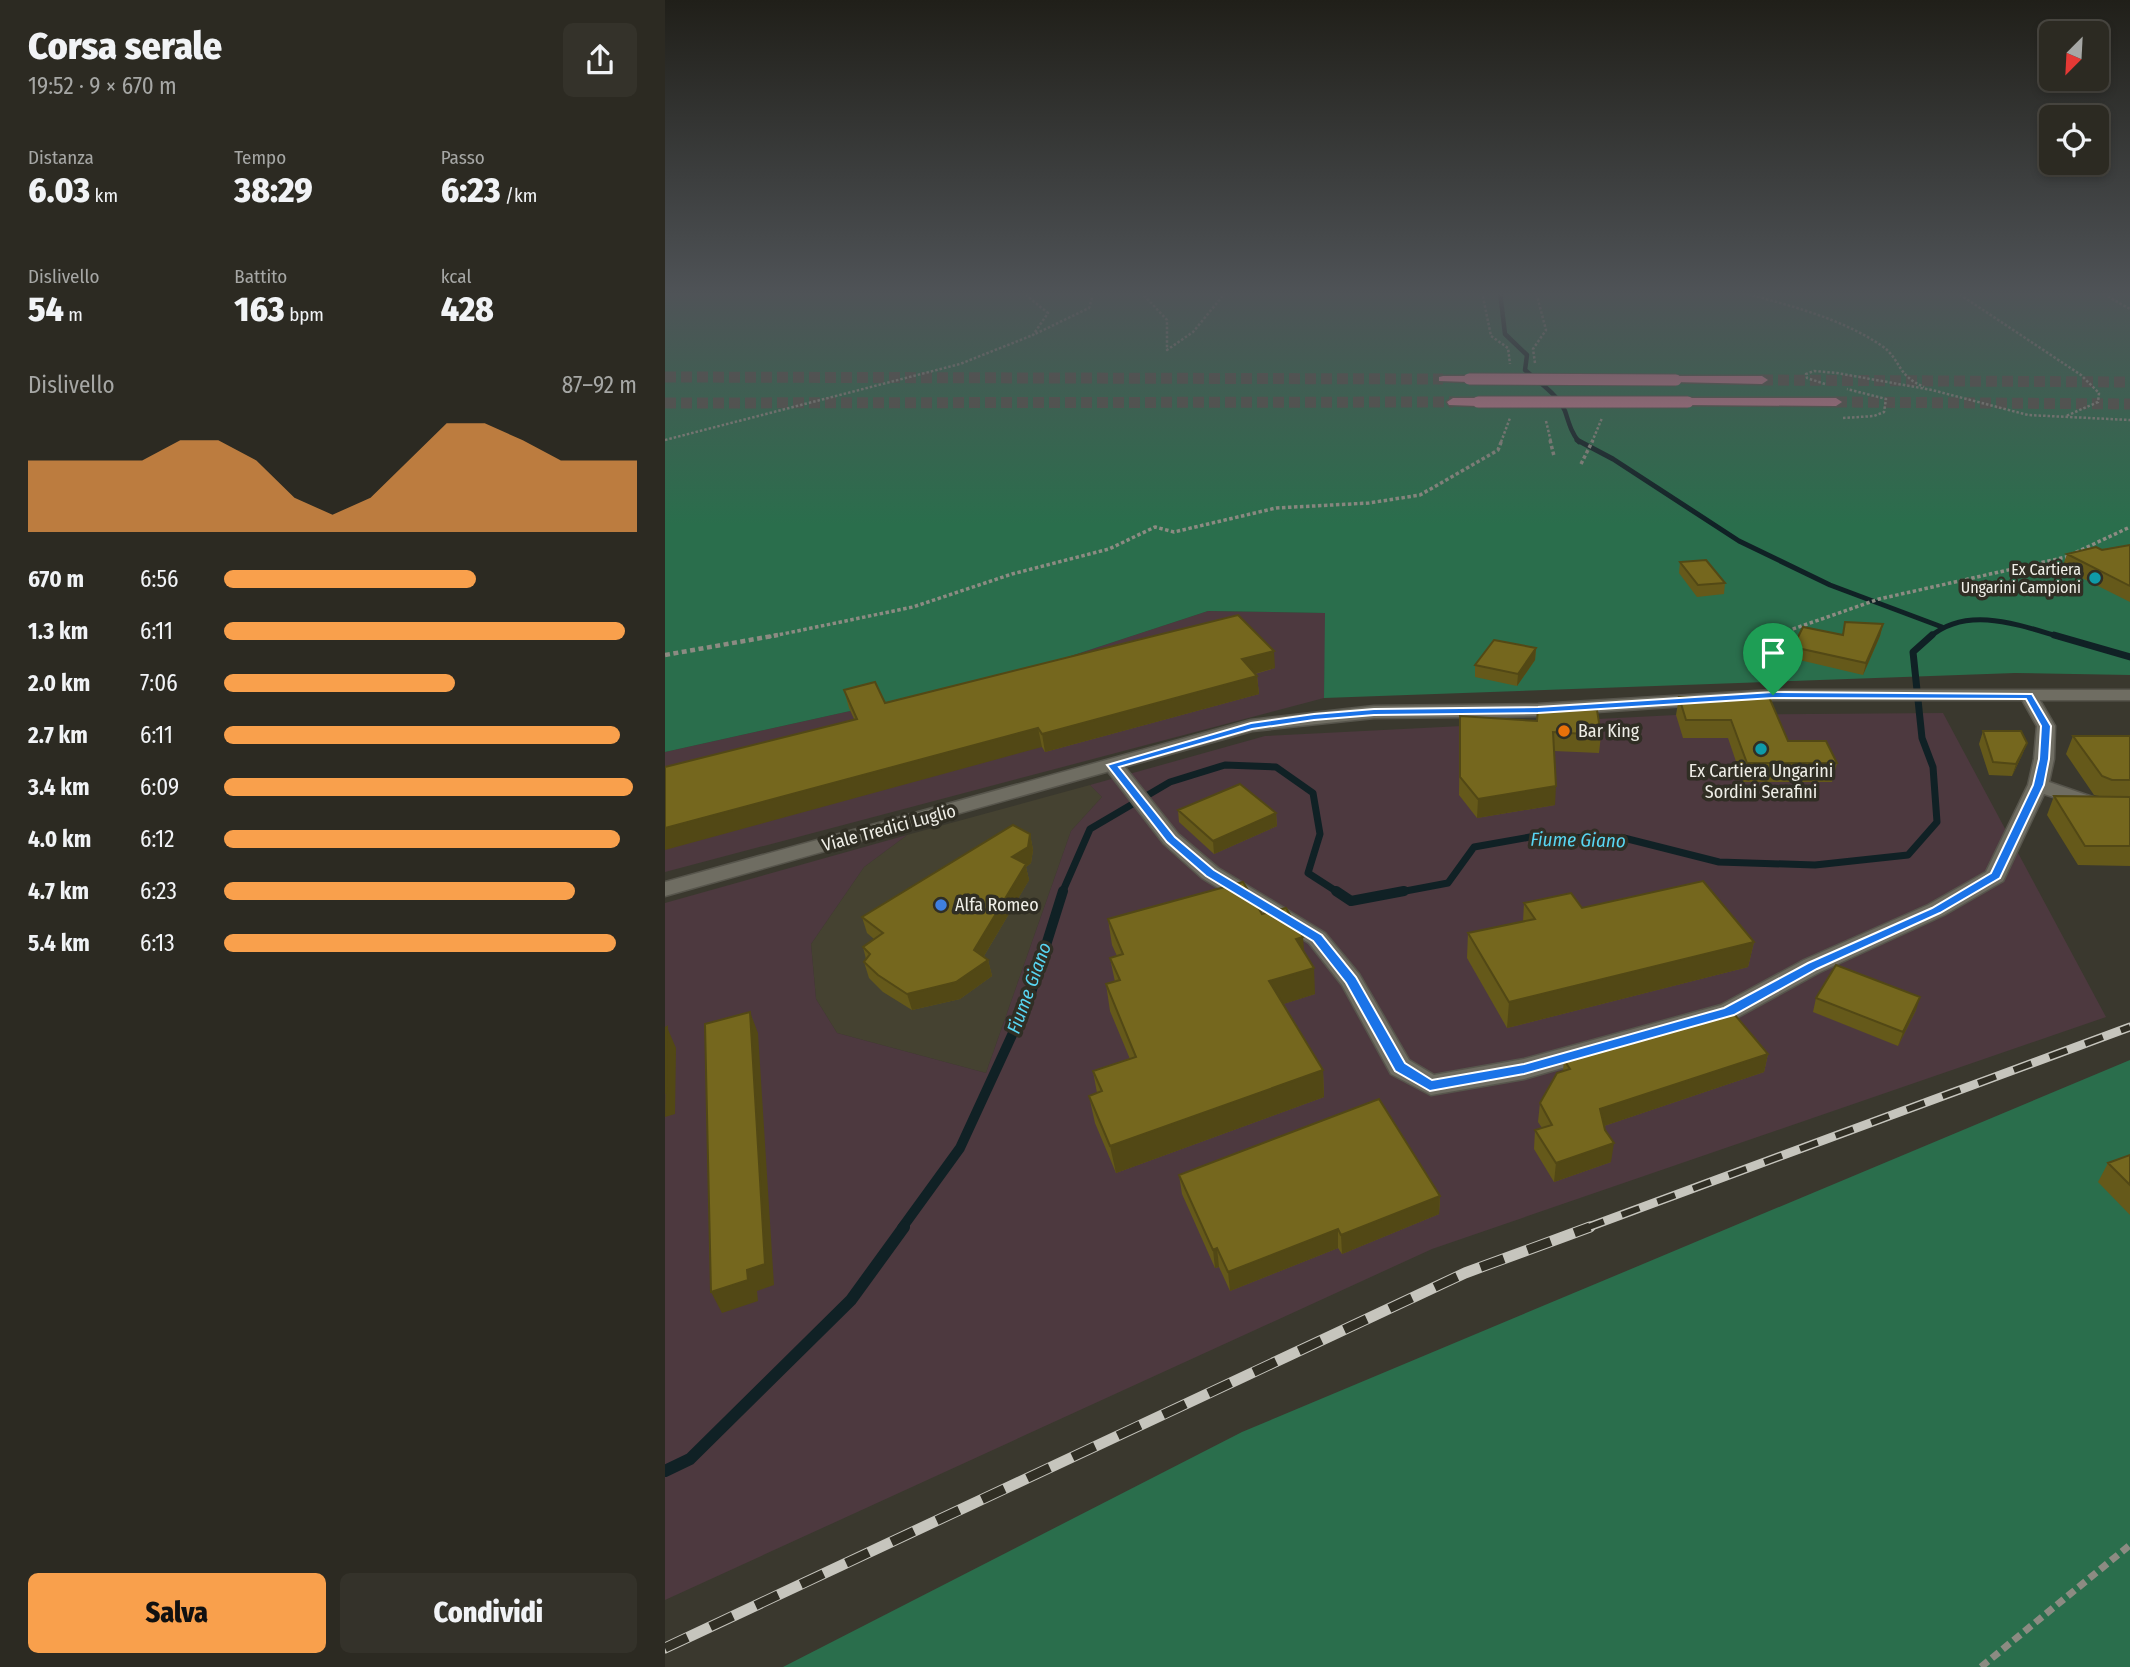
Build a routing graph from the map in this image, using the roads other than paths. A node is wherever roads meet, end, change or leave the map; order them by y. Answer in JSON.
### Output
{"nodes":[{"id":1,"x":1443,"y":379,"type":"tunnel mouth"},
{"id":2,"x":1762,"y":380,"type":"tunnel mouth"},
{"id":3,"x":1453,"y":402,"type":"tunnel mouth"},
{"id":4,"x":1836,"y":402,"type":"tunnel mouth"},
{"id":5,"x":2130,"y":695,"type":"edge"},
{"id":6,"x":2029,"y":696,"type":"junction"},
{"id":7,"x":1113,"y":765,"type":"junction"},
{"id":8,"x":2038,"y":785,"type":"junction"},
{"id":9,"x":2130,"y":807,"type":"edge"},
{"id":10,"x":665,"y":889,"type":"edge"}],
"edges":[{"from":1,"to":2,"type":"highway","bridge":true},
{"from":3,"to":4,"type":"highway","bridge":true},
{"from":5,"to":6,"type":"street","name":"Viale Tredici Luglio"},
{"from":6,"to":7,"type":"street","name":"Viale Tredici Luglio"},
{"from":6,"to":8,"type":"street"},
{"from":7,"to":8,"type":"street"},
{"from":7,"to":10,"type":"street","name":"Viale Tredici Luglio"},
{"from":8,"to":9,"type":"street"}]}
